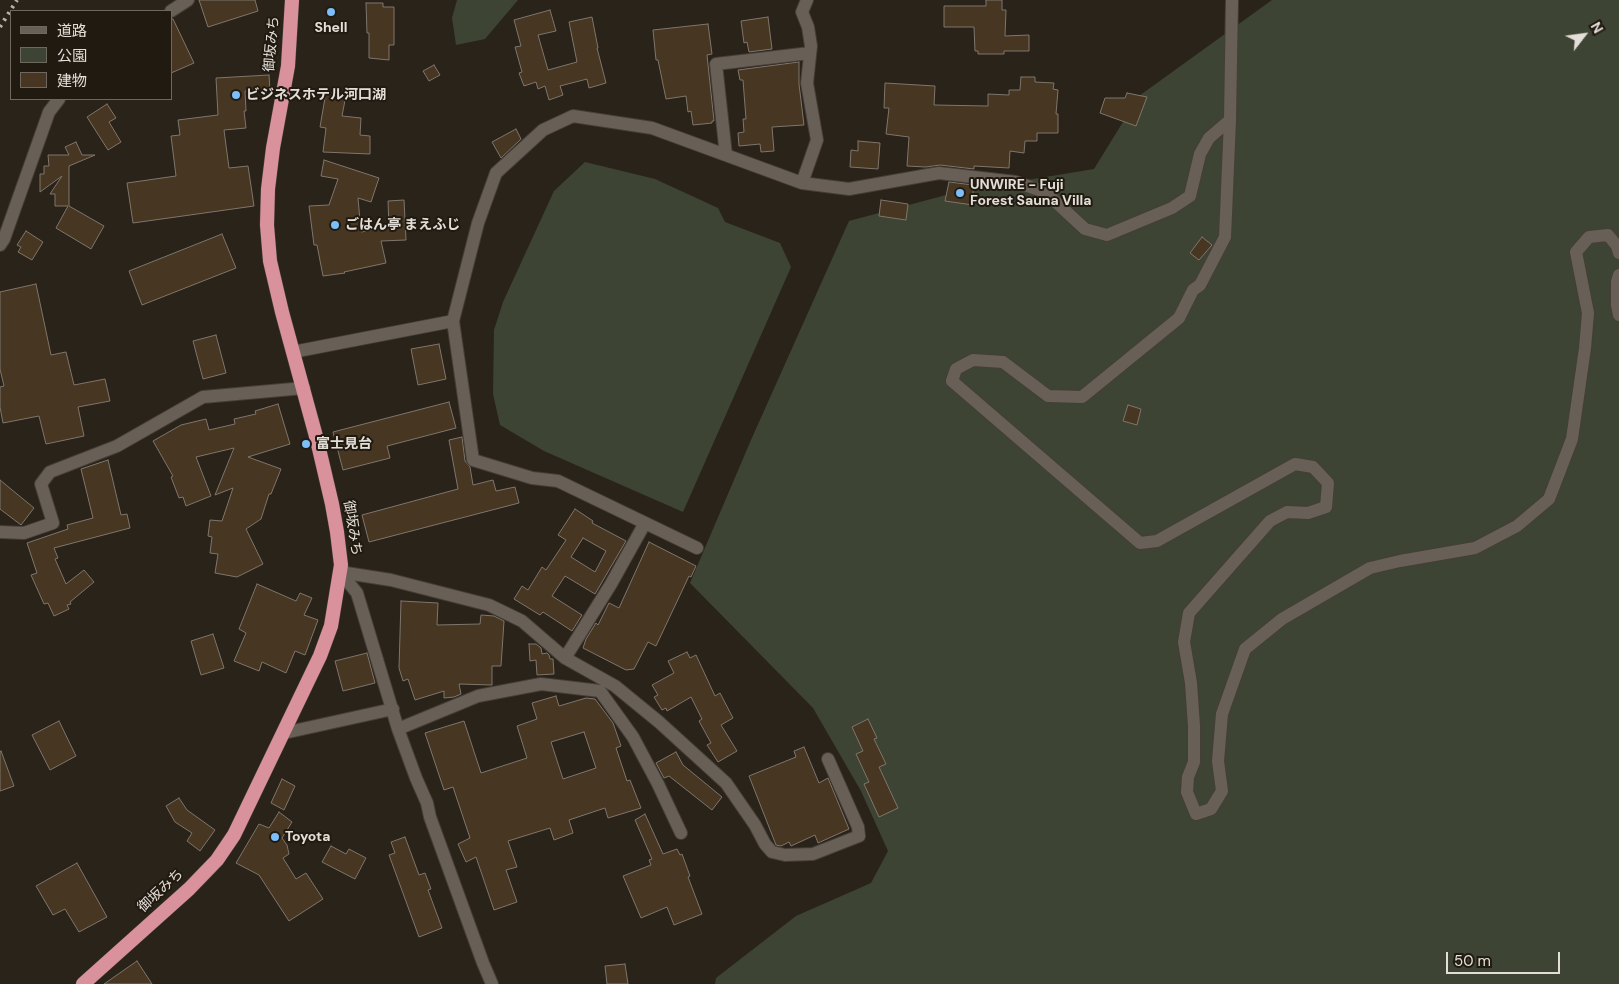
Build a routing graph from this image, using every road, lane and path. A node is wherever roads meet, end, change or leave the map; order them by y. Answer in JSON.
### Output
{"nodes":[{"id":1,"x":188,"y":0,"type":"edge"},
{"id":2,"x":292,"y":0,"type":"edge"},
{"id":3,"x":807,"y":0,"type":"edge"},
{"id":4,"x":1232,"y":0,"type":"edge"},
{"id":5,"x":172,"y":10,"type":"edge"},
{"id":6,"x":810,"y":53,"type":"junction"},
{"id":7,"x":58,"y":100,"type":"edge"},
{"id":8,"x":1230,"y":120,"type":"junction"},
{"id":9,"x":726,"y":155,"type":"junction"},
{"id":10,"x":802,"y":184,"type":"junction"},
{"id":11,"x":0,"y":245,"type":"edge"},
{"id":12,"x":1619,"y":253,"type":"edge"},
{"id":13,"x":1619,"y":275,"type":"edge"},
{"id":14,"x":1619,"y":315,"type":"edge"},
{"id":15,"x":453,"y":321,"type":"junction"},
{"id":16,"x":294,"y":352,"type":"junction"},
{"id":17,"x":304,"y":388,"type":"junction"},
{"id":18,"x":645,"y":523,"type":"junction"},
{"id":19,"x":0,"y":532,"type":"edge"},
{"id":20,"x":696,"y":548,"type":"dead end"},
{"id":21,"x":340,"y":572,"type":"junction"},
{"id":22,"x":565,"y":658,"type":"junction"},
{"id":23,"x":392,"y":709,"type":"junction"},
{"id":24,"x":398,"y":729,"type":"junction"},
{"id":25,"x":284,"y":733,"type":"junction"},
{"id":26,"x":828,"y":759,"type":"dead end"},
{"id":27,"x":681,"y":833,"type":"dead end"},
{"id":28,"x":83,"y":984,"type":"edge"},
{"id":29,"x":492,"y":984,"type":"edge"}],
"edges":[{"from":1,"to":5,"type":"street"},
{"from":2,"to":16,"type":"highway","name":"御坂みち"},
{"from":3,"to":6,"type":"street"},
{"from":4,"to":8,"type":"street"},
{"from":6,"to":9,"type":"street"},
{"from":6,"to":10,"type":"street"},
{"from":7,"to":11,"type":"street"},
{"from":8,"to":10,"type":"street"},
{"from":8,"to":12,"type":"street"},
{"from":9,"to":10,"type":"street"},
{"from":9,"to":15,"type":"street"},
{"from":13,"to":14,"type":"street"},
{"from":15,"to":16,"type":"street"},
{"from":15,"to":18,"type":"street"},
{"from":16,"to":17,"type":"highway","name":"御坂みち"},
{"from":17,"to":19,"type":"street"},
{"from":17,"to":21,"type":"highway","name":"御坂みち"},
{"from":18,"to":20,"type":"street"},
{"from":18,"to":22,"type":"street"},
{"from":21,"to":22,"type":"street"},
{"from":21,"to":23,"type":"street"},
{"from":21,"to":25,"type":"highway","name":"御坂みち"},
{"from":22,"to":26,"type":"street"},
{"from":23,"to":24,"type":"street"},
{"from":23,"to":25,"type":"street"},
{"from":24,"to":27,"type":"street"},
{"from":24,"to":29,"type":"street"},
{"from":25,"to":28,"type":"highway","name":"御坂みち"}]}
